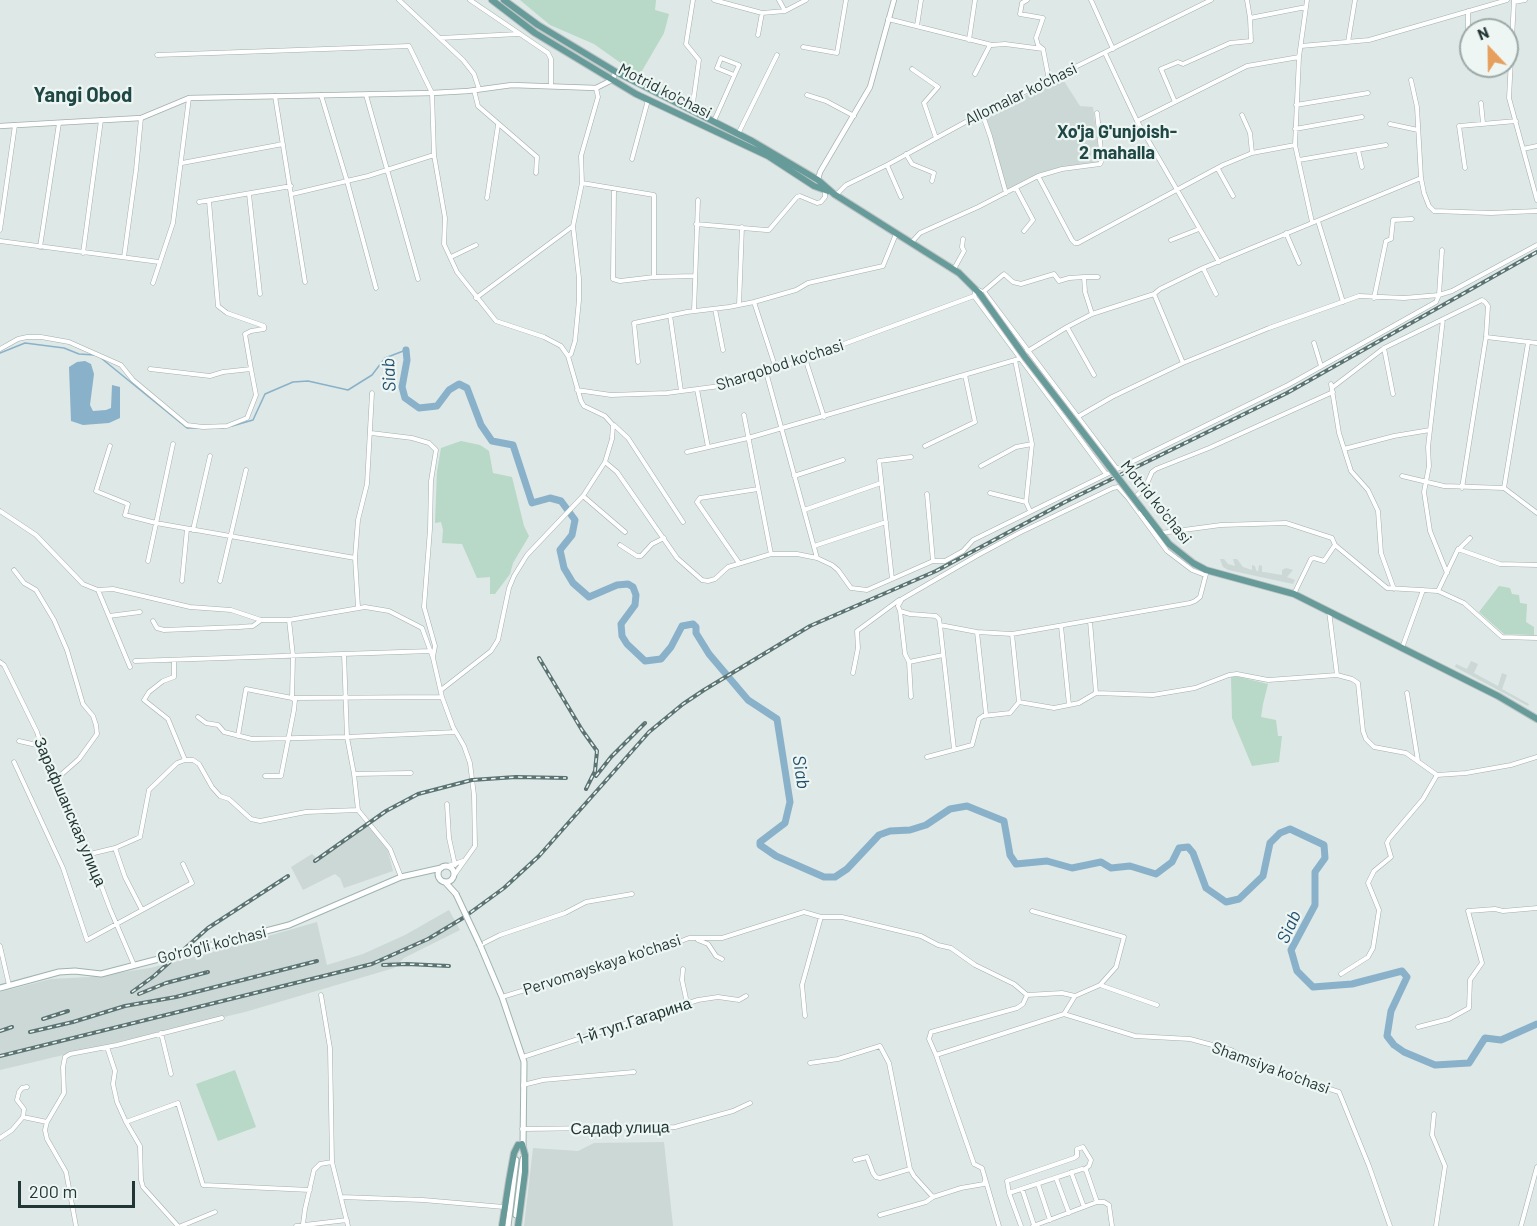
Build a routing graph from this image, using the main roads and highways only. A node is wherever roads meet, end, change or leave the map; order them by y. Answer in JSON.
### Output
{"nodes":[{"id":1,"x":492,"y":0,"type":"edge"},
{"id":2,"x":504,"y":0,"type":"edge"},
{"id":3,"x":835,"y":194,"type":"junction"},
{"id":4,"x":1537,"y":718,"type":"edge"},
{"id":5,"x":441,"y":868,"type":"junction"},
{"id":6,"x":417,"y":874,"type":"junction"},
{"id":7,"x":454,"y":876,"type":"junction"},
{"id":8,"x":439,"y":877,"type":"junction"},
{"id":9,"x":444,"y":882,"type":"junction"},
{"id":10,"x":456,"y":894,"type":"junction"},
{"id":11,"x":0,"y":988,"type":"edge"},
{"id":12,"x":520,"y":1145,"type":"junction"},
{"id":13,"x":502,"y":1226,"type":"edge"},
{"id":14,"x":508,"y":1226,"type":"edge"},
{"id":15,"x":517,"y":1226,"type":"edge"}],
"edges":[{"from":1,"to":3,"type":"main road","name":"Motrid ko'chasi"},
{"from":2,"to":3,"type":"main road","name":"Motrid ko'chasi"},
{"from":3,"to":4,"type":"main road","name":"Motrid ko'chasi","bridge":true},
{"from":5,"to":6,"type":"main road","name":"Go'ro'g'li ko'chasi"},
{"from":5,"to":7,"type":"main road"},
{"from":5,"to":8,"type":"main road"},
{"from":6,"to":8,"type":"main road","name":"Go'ro'g'li ko'chasi"},
{"from":6,"to":11,"type":"main road","name":"Go'ro'g'li ko'chasi"},
{"from":7,"to":9,"type":"main road"},
{"from":7,"to":10,"type":"main road"},
{"from":8,"to":9,"type":"main road"},
{"from":9,"to":10,"type":"main road"},
{"from":10,"to":12,"type":"main road","bridge":true},
{"from":12,"to":13,"type":"main road"},
{"from":12,"to":14,"type":"main road"},
{"from":12,"to":15,"type":"main road"}]}
